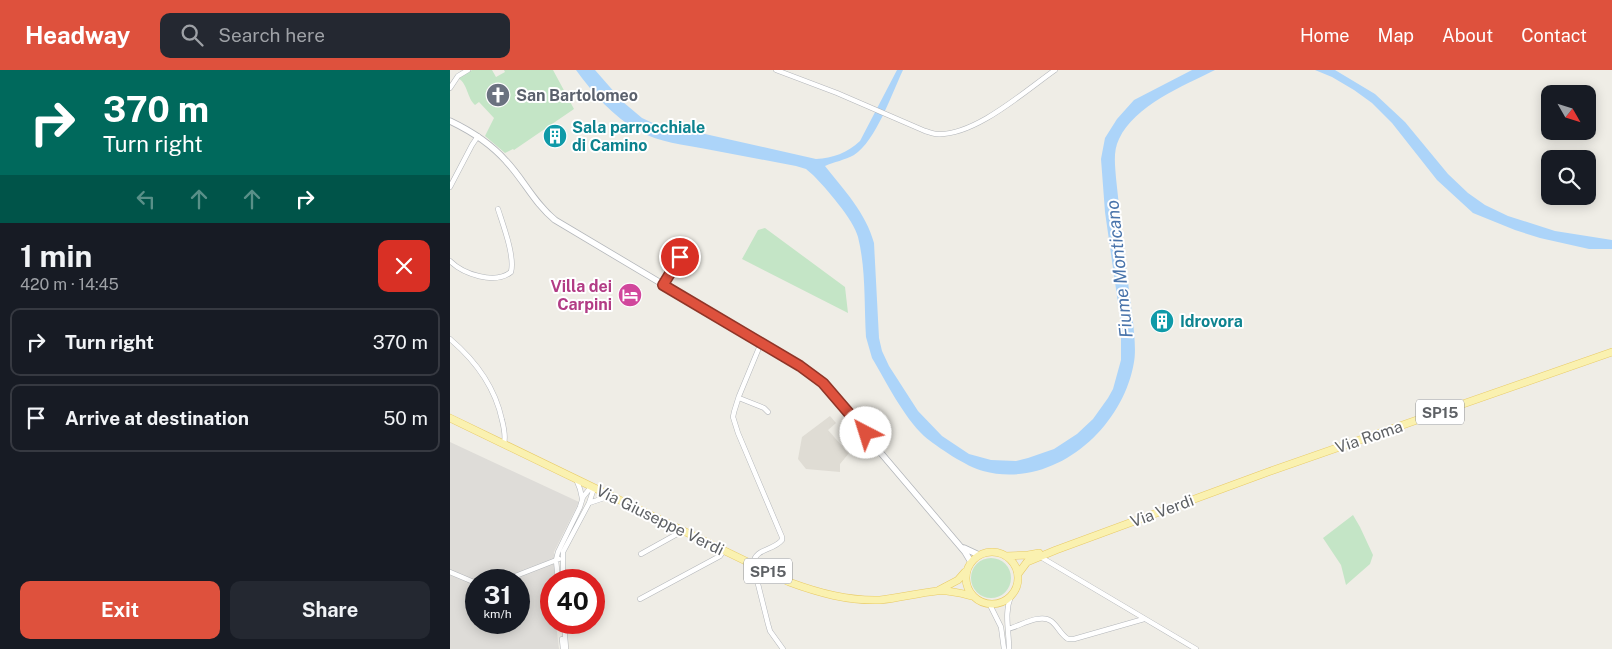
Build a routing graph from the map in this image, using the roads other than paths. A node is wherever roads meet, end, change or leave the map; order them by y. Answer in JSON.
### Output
{"nodes":[{"id":1,"x":468,"y":70,"type":"edge"},
{"id":2,"x":776,"y":70,"type":"edge"},
{"id":3,"x":1055,"y":70,"type":"edge"},
{"id":4,"x":452,"y":80,"type":"edge"},
{"id":5,"x":450,"y":88,"type":"edge"},
{"id":6,"x":450,"y":121,"type":"edge"},
{"id":7,"x":478,"y":136,"type":"junction"},
{"id":8,"x":450,"y":187,"type":"edge"},
{"id":9,"x":498,"y":209,"type":"dead end"},
{"id":10,"x":450,"y":262,"type":"edge"},
{"id":11,"x":687,"y":262,"type":"dead end"},
{"id":12,"x":663,"y":285,"type":"junction"},
{"id":13,"x":450,"y":339,"type":"edge"},
{"id":14,"x":761,"y":343,"type":"junction"},
{"id":15,"x":1612,"y":352,"type":"edge"},
{"id":16,"x":739,"y":398,"type":"junction"},
{"id":17,"x":768,"y":412,"type":"dead end"},
{"id":18,"x":450,"y":418,"type":"edge"},
{"id":19,"x":504,"y":443,"type":"junction"},
{"id":20,"x":1268,"y":472,"type":"joint"},
{"id":21,"x":576,"y":480,"type":"junction"},
{"id":22,"x":593,"y":487,"type":"junction"},
{"id":23,"x":610,"y":496,"type":"junction"},
{"id":24,"x":582,"y":500,"type":"junction"},
{"id":25,"x":589,"y":503,"type":"junction"},
{"id":26,"x":680,"y":529,"type":"junction"},
{"id":27,"x":960,"y":545,"type":"junction"},
{"id":28,"x":724,"y":550,"type":"junction"},
{"id":29,"x":1056,"y":550,"type":"junction"},
{"id":30,"x":641,"y":554,"type":"dead end"},
{"id":31,"x":979,"y":555,"type":"junction"},
{"id":32,"x":1006,"y":556,"type":"junction"},
{"id":33,"x":1039,"y":556,"type":"junction"},
{"id":34,"x":562,"y":558,"type":"junction"},
{"id":35,"x":556,"y":560,"type":"junction"},
{"id":36,"x":971,"y":562,"type":"junction"},
{"id":37,"x":753,"y":564,"type":"junction"},
{"id":38,"x":557,"y":569,"type":"edge"},
{"id":39,"x":562,"y":569,"type":"edge"},
{"id":40,"x":530,"y":570,"type":"edge"},
{"id":41,"x":967,"y":570,"type":"junction"},
{"id":42,"x":450,"y":572,"type":"edge"},
{"id":43,"x":1018,"y":574,"type":"junction"},
{"id":44,"x":465,"y":578,"type":"edge"},
{"id":45,"x":937,"y":591,"type":"junction"},
{"id":46,"x":972,"y":596,"type":"junction"},
{"id":47,"x":1012,"y":596,"type":"junction"},
{"id":48,"x":640,"y":599,"type":"dead end"},
{"id":49,"x":990,"y":605,"type":"junction"},
{"id":50,"x":1144,"y":619,"type":"junction"},
{"id":51,"x":1008,"y":629,"type":"junction"},
{"id":52,"x":563,"y":634,"type":"edge"},
{"id":53,"x":564,"y":649,"type":"edge"},
{"id":54,"x":784,"y":649,"type":"edge"},
{"id":55,"x":1004,"y":649,"type":"edge"},
{"id":56,"x":1009,"y":649,"type":"edge"},
{"id":57,"x":1196,"y":649,"type":"edge"}],
"edges":[{"from":1,"to":4,"type":"street"},
{"from":2,"to":3,"type":"street"},
{"from":4,"to":5,"type":"street"},
{"from":6,"to":7,"type":"street"},
{"from":7,"to":8,"type":"street"},
{"from":7,"to":12,"type":"street"},
{"from":9,"to":10,"type":"street"},
{"from":11,"to":12,"type":"street"},
{"from":12,"to":14,"type":"street"},
{"from":13,"to":19,"type":"street"},
{"from":14,"to":16,"type":"street"},
{"from":14,"to":27,"type":"street"},
{"from":15,"to":20,"type":"main road","name":"Via Roma","number":"SP15"},
{"from":16,"to":17,"type":"street"},
{"from":16,"to":37,"type":"street"},
{"from":18,"to":19,"type":"main road","name":"Via Giuseppe Verdi","number":"SP15"},
{"from":19,"to":21,"type":"main road","name":"Via Giuseppe Verdi","number":"SP15"},
{"from":20,"to":29,"type":"main road","name":"Via Verdi","number":"SP15"},
{"from":21,"to":22,"type":"main road","name":"Via Giuseppe Verdi","number":"SP15"},
{"from":21,"to":24,"type":"street"},
{"from":22,"to":23,"type":"main road","name":"Via Giuseppe Verdi","number":"SP15"},
{"from":22,"to":24,"type":"street"},
{"from":22,"to":25,"type":"street"},
{"from":23,"to":25,"type":"street"},
{"from":23,"to":26,"type":"main road","name":"Via Giuseppe Verdi","number":"SP15"},
{"from":24,"to":35,"type":"street"},
{"from":25,"to":34,"type":"street"},
{"from":26,"to":28,"type":"main road","name":"Via Giuseppe Verdi","number":"SP15"},
{"from":26,"to":30,"type":"street"},
{"from":27,"to":31,"type":"street"},
{"from":27,"to":36,"type":"street"},
{"from":28,"to":37,"type":"main road","name":"Via Giuseppe Verdi","number":"SP15"},
{"from":28,"to":48,"type":"street"},
{"from":29,"to":32,"type":"main road","number":"SP15"},
{"from":29,"to":33,"type":"main road","number":"SP15"},
{"from":31,"to":32,"type":"main road","number":"SP15"},
{"from":31,"to":36,"type":"main road","number":"SP15"},
{"from":32,"to":43,"type":"main road"},
{"from":33,"to":43,"type":"main road","number":"SP15"},
{"from":33,"to":50,"type":"street"},
{"from":34,"to":35,"type":"street"},
{"from":34,"to":39,"type":"street"},
{"from":35,"to":38,"type":"street"},
{"from":35,"to":40,"type":"street"},
{"from":36,"to":41,"type":"main road","number":"SP15"},
{"from":37,"to":45,"type":"main road","name":"Via Giuseppe Verdi","number":"SP15"},
{"from":37,"to":54,"type":"street"},
{"from":41,"to":45,"type":"main road","number":"SP15"},
{"from":41,"to":46,"type":"main road"},
{"from":42,"to":44,"type":"street"},
{"from":43,"to":47,"type":"main road"},
{"from":45,"to":46,"type":"main road","number":"SP15"},
{"from":46,"to":49,"type":"main road","number":"SP15"},
{"from":47,"to":49,"type":"main road"},
{"from":47,"to":51,"type":"street"},
{"from":49,"to":55,"type":"street"},
{"from":50,"to":51,"type":"street"},
{"from":50,"to":57,"type":"street"},
{"from":51,"to":56,"type":"street"},
{"from":52,"to":53,"type":"street"}]}
